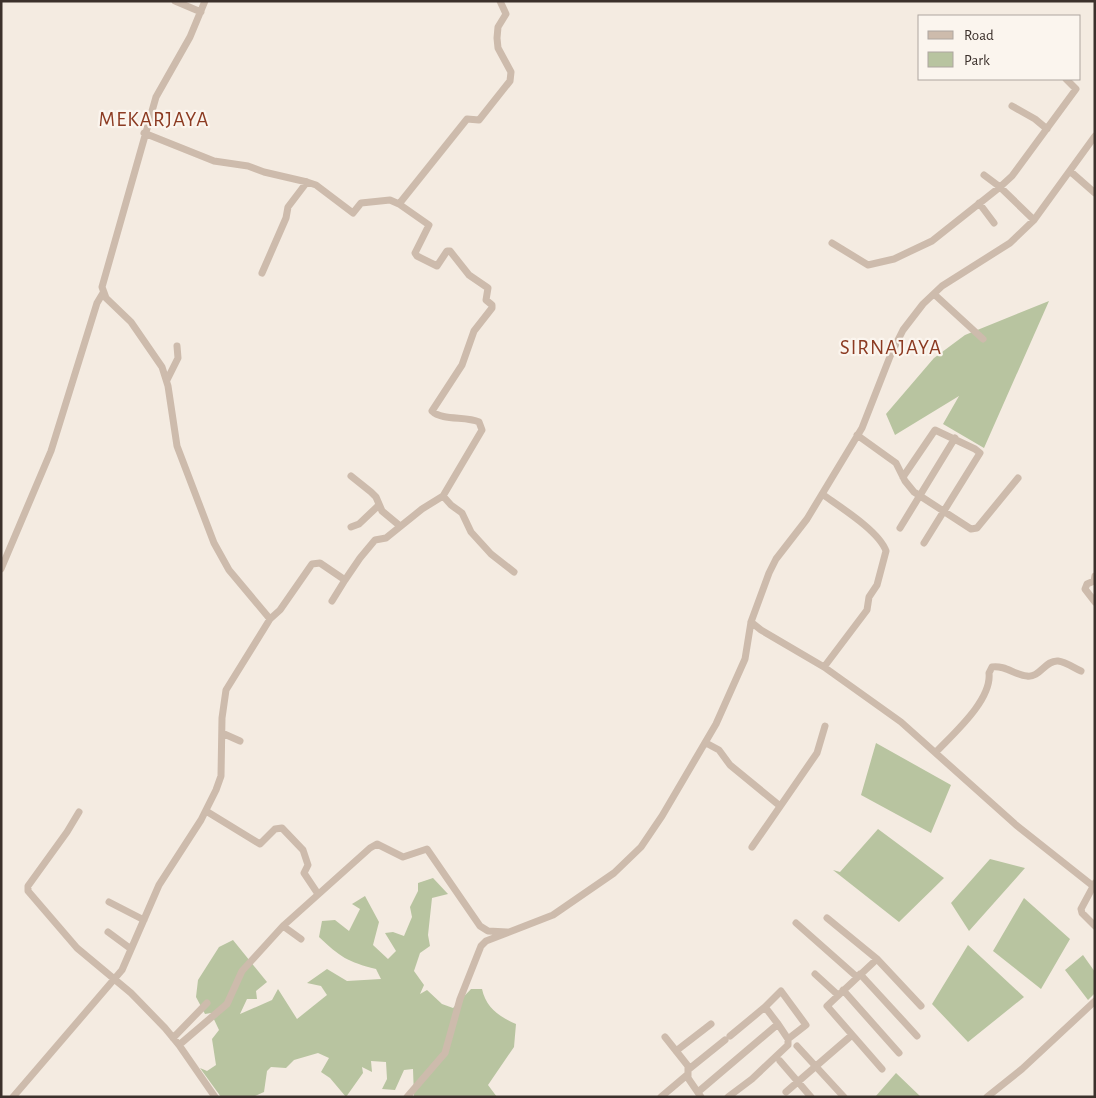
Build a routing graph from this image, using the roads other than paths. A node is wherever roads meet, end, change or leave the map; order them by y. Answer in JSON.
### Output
{"nodes":[{"id":1,"x":175,"y":1,"type":"edge"},
{"id":2,"x":206,"y":1,"type":"edge"},
{"id":3,"x":500,"y":1,"type":"edge"},
{"id":4,"x":201,"y":12,"type":"junction"},
{"id":5,"x":1067,"y":80,"type":"edge"},
{"id":6,"x":1012,"y":106,"type":"dead end"},
{"id":7,"x":1047,"y":130,"type":"junction"},
{"id":8,"x":144,"y":133,"type":"junction"},
{"id":9,"x":1095,"y":136,"type":"edge"},
{"id":10,"x":1071,"y":172,"type":"junction"},
{"id":11,"x":984,"y":175,"type":"dead end"},
{"id":12,"x":307,"y":182,"type":"junction"},
{"id":13,"x":1000,"y":187,"type":"junction"},
{"id":14,"x":1095,"y":193,"type":"edge"},
{"id":15,"x":979,"y":203,"type":"junction"},
{"id":16,"x":399,"y":204,"type":"junction"},
{"id":17,"x":1034,"y":220,"type":"junction"},
{"id":18,"x":994,"y":223,"type":"dead end"},
{"id":19,"x":832,"y":243,"type":"dead end"},
{"id":20,"x":262,"y":272,"type":"dead end"},
{"id":21,"x":103,"y":293,"type":"junction"},
{"id":22,"x":934,"y":294,"type":"junction"},
{"id":23,"x":983,"y":339,"type":"dead end"},
{"id":24,"x":177,"y":346,"type":"dead end"},
{"id":25,"x":167,"y":380,"type":"junction"},
{"id":26,"x":858,"y":435,"type":"junction"},
{"id":27,"x":955,"y":438,"type":"junction"},
{"id":28,"x":351,"y":476,"type":"dead end"},
{"id":29,"x":903,"y":477,"type":"junction"},
{"id":30,"x":1018,"y":478,"type":"dead end"},
{"id":31,"x":822,"y":494,"type":"junction"},
{"id":32,"x":919,"y":495,"type":"junction"},
{"id":33,"x":443,"y":496,"type":"junction"},
{"id":34,"x":379,"y":506,"type":"junction"},
{"id":35,"x":943,"y":511,"type":"junction"},
{"id":36,"x":400,"y":526,"type":"junction"},
{"id":37,"x":351,"y":527,"type":"dead end"},
{"id":38,"x":900,"y":528,"type":"dead end"},
{"id":39,"x":924,"y":543,"type":"dead end"},
{"id":40,"x":1,"y":569,"type":"edge"},
{"id":41,"x":514,"y":572,"type":"dead end"},
{"id":42,"x":1095,"y":576,"type":"edge"},
{"id":43,"x":345,"y":580,"type":"junction"},
{"id":44,"x":332,"y":601,"type":"dead end"},
{"id":45,"x":1095,"y":602,"type":"edge"},
{"id":46,"x":270,"y":619,"type":"junction"},
{"id":47,"x":751,"y":622,"type":"junction"},
{"id":48,"x":824,"y":667,"type":"junction"},
{"id":49,"x":1081,"y":671,"type":"dead end"},
{"id":50,"x":825,"y":726,"type":"dead end"},
{"id":51,"x":222,"y":733,"type":"junction"},
{"id":52,"x":240,"y":741,"type":"dead end"},
{"id":53,"x":706,"y":743,"type":"junction"},
{"id":54,"x":936,"y":752,"type":"junction"},
{"id":55,"x":780,"y":806,"type":"junction"},
{"id":56,"x":206,"y":810,"type":"junction"},
{"id":57,"x":79,"y":812,"type":"dead end"},
{"id":58,"x":752,"y":847,"type":"dead end"},
{"id":59,"x":1094,"y":884,"type":"edge"},
{"id":60,"x":318,"y":894,"type":"junction"},
{"id":61,"x":110,"y":902,"type":"dead end"},
{"id":62,"x":827,"y":918,"type":"dead end"},
{"id":63,"x":144,"y":920,"type":"junction"},
{"id":64,"x":796,"y":923,"type":"dead end"},
{"id":65,"x":283,"y":926,"type":"junction"},
{"id":66,"x":1095,"y":926,"type":"edge"},
{"id":67,"x":108,"y":932,"type":"dead end"},
{"id":68,"x":510,"y":932,"type":"junction"},
{"id":69,"x":301,"y":939,"type":"dead end"},
{"id":70,"x":131,"y":949,"type":"junction"},
{"id":71,"x":876,"y":959,"type":"junction"},
{"id":72,"x":815,"y":974,"type":"dead end"},
{"id":73,"x":858,"y":976,"type":"junction"},
{"id":74,"x":115,"y":980,"type":"junction"},
{"id":75,"x":840,"y":993,"type":"junction"},
{"id":76,"x":1095,"y":1001,"type":"edge"},
{"id":77,"x":207,"y":1002,"type":"dead end"},
{"id":78,"x":921,"y":1006,"type":"dead end"},
{"id":79,"x":765,"y":1007,"type":"junction"},
{"id":80,"x":711,"y":1024,"type":"dead end"},
{"id":81,"x":778,"y":1024,"type":"junction"},
{"id":82,"x":852,"y":1036,"type":"junction"},
{"id":83,"x":917,"y":1036,"type":"dead end"},
{"id":84,"x":665,"y":1037,"type":"dead end"},
{"id":85,"x":173,"y":1038,"type":"junction"},
{"id":86,"x":788,"y":1039,"type":"junction"},
{"id":87,"x":179,"y":1045,"type":"junction"},
{"id":88,"x":797,"y":1046,"type":"dead end"},
{"id":89,"x":676,"y":1051,"type":"junction"},
{"id":90,"x":899,"y":1053,"type":"dead end"},
{"id":91,"x":780,"y":1062,"type":"dead end"},
{"id":92,"x":817,"y":1067,"type":"junction"},
{"id":93,"x":882,"y":1069,"type":"dead end"},
{"id":94,"x":688,"y":1072,"type":"junction"},
{"id":95,"x":799,"y":1083,"type":"junction"},
{"id":96,"x":786,"y":1092,"type":"dead end"},
{"id":97,"x":696,"y":1095,"type":"edge"},
{"id":98,"x":13,"y":1097,"type":"edge"},
{"id":99,"x":215,"y":1097,"type":"edge"},
{"id":100,"x":407,"y":1097,"type":"edge"},
{"id":101,"x":661,"y":1097,"type":"edge"},
{"id":102,"x":728,"y":1097,"type":"edge"},
{"id":103,"x":811,"y":1097,"type":"edge"},
{"id":104,"x":844,"y":1097,"type":"edge"},
{"id":105,"x":987,"y":1097,"type":"edge"}],
"edges":[{"from":1,"to":4,"type":"street"},
{"from":2,"to":4,"type":"street"},
{"from":3,"to":16,"type":"street"},
{"from":4,"to":8,"type":"street"},
{"from":5,"to":7,"type":"street"},
{"from":6,"to":7,"type":"street"},
{"from":7,"to":13,"type":"street"},
{"from":8,"to":12,"type":"street"},
{"from":8,"to":21,"type":"street"},
{"from":9,"to":10,"type":"street"},
{"from":10,"to":14,"type":"street"},
{"from":10,"to":17,"type":"street"},
{"from":11,"to":13,"type":"street"},
{"from":12,"to":16,"type":"street"},
{"from":12,"to":20,"type":"street"},
{"from":13,"to":15,"type":"street"},
{"from":13,"to":17,"type":"street"},
{"from":15,"to":18,"type":"street"},
{"from":15,"to":19,"type":"street"},
{"from":16,"to":33,"type":"street"},
{"from":17,"to":22,"type":"street"},
{"from":21,"to":25,"type":"street"},
{"from":21,"to":40,"type":"street"},
{"from":22,"to":23,"type":"street"},
{"from":22,"to":26,"type":"street"},
{"from":24,"to":25,"type":"street"},
{"from":25,"to":46,"type":"street"},
{"from":26,"to":29,"type":"street"},
{"from":26,"to":31,"type":"street"},
{"from":27,"to":29,"type":"street"},
{"from":27,"to":32,"type":"street"},
{"from":27,"to":35,"type":"street"},
{"from":28,"to":34,"type":"street"},
{"from":29,"to":32,"type":"street"},
{"from":30,"to":35,"type":"street"},
{"from":31,"to":47,"type":"street"},
{"from":31,"to":48,"type":"street"},
{"from":32,"to":35,"type":"street"},
{"from":32,"to":38,"type":"street"},
{"from":33,"to":36,"type":"street"},
{"from":33,"to":41,"type":"street"},
{"from":34,"to":36,"type":"street"},
{"from":34,"to":37,"type":"street"},
{"from":35,"to":39,"type":"street"},
{"from":36,"to":43,"type":"street"},
{"from":42,"to":45,"type":"street"},
{"from":43,"to":44,"type":"street"},
{"from":43,"to":46,"type":"street"},
{"from":46,"to":51,"type":"street"},
{"from":47,"to":48,"type":"street"},
{"from":47,"to":53,"type":"street"},
{"from":48,"to":54,"type":"street"},
{"from":49,"to":54,"type":"street"},
{"from":50,"to":55,"type":"street"},
{"from":51,"to":52,"type":"street"},
{"from":51,"to":56,"type":"street"},
{"from":53,"to":55,"type":"street"},
{"from":53,"to":68,"type":"street"},
{"from":54,"to":59,"type":"street"},
{"from":55,"to":58,"type":"street"},
{"from":56,"to":60,"type":"street"},
{"from":56,"to":63,"type":"street"},
{"from":57,"to":74,"type":"street"},
{"from":59,"to":66,"type":"street"},
{"from":60,"to":65,"type":"street"},
{"from":60,"to":68,"type":"street"},
{"from":61,"to":63,"type":"street"},
{"from":62,"to":71,"type":"street"},
{"from":63,"to":70,"type":"street"},
{"from":64,"to":73,"type":"street"},
{"from":65,"to":69,"type":"street"},
{"from":65,"to":87,"type":"street"},
{"from":67,"to":70,"type":"street"},
{"from":68,"to":100,"type":"street"},
{"from":70,"to":74,"type":"street"},
{"from":71,"to":73,"type":"street"},
{"from":71,"to":78,"type":"street"},
{"from":72,"to":75,"type":"street"},
{"from":73,"to":75,"type":"street"},
{"from":73,"to":83,"type":"street"},
{"from":74,"to":85,"type":"street"},
{"from":74,"to":98,"type":"street"},
{"from":75,"to":82,"type":"street"},
{"from":75,"to":90,"type":"street"},
{"from":76,"to":105,"type":"street"},
{"from":77,"to":85,"type":"street"},
{"from":79,"to":81,"type":"street"},
{"from":79,"to":86,"type":"street"},
{"from":79,"to":94,"type":"street"},
{"from":80,"to":89,"type":"street"},
{"from":81,"to":86,"type":"street"},
{"from":81,"to":97,"type":"street"},
{"from":82,"to":92,"type":"street"},
{"from":82,"to":93,"type":"street"},
{"from":84,"to":89,"type":"street"},
{"from":85,"to":87,"type":"street"},
{"from":86,"to":102,"type":"street"},
{"from":87,"to":99,"type":"street"},
{"from":88,"to":92,"type":"street"},
{"from":89,"to":94,"type":"street"},
{"from":91,"to":95,"type":"street"},
{"from":92,"to":95,"type":"street"},
{"from":92,"to":104,"type":"street"},
{"from":94,"to":97,"type":"street"},
{"from":94,"to":101,"type":"street"},
{"from":95,"to":96,"type":"street"},
{"from":95,"to":103,"type":"street"}]}
